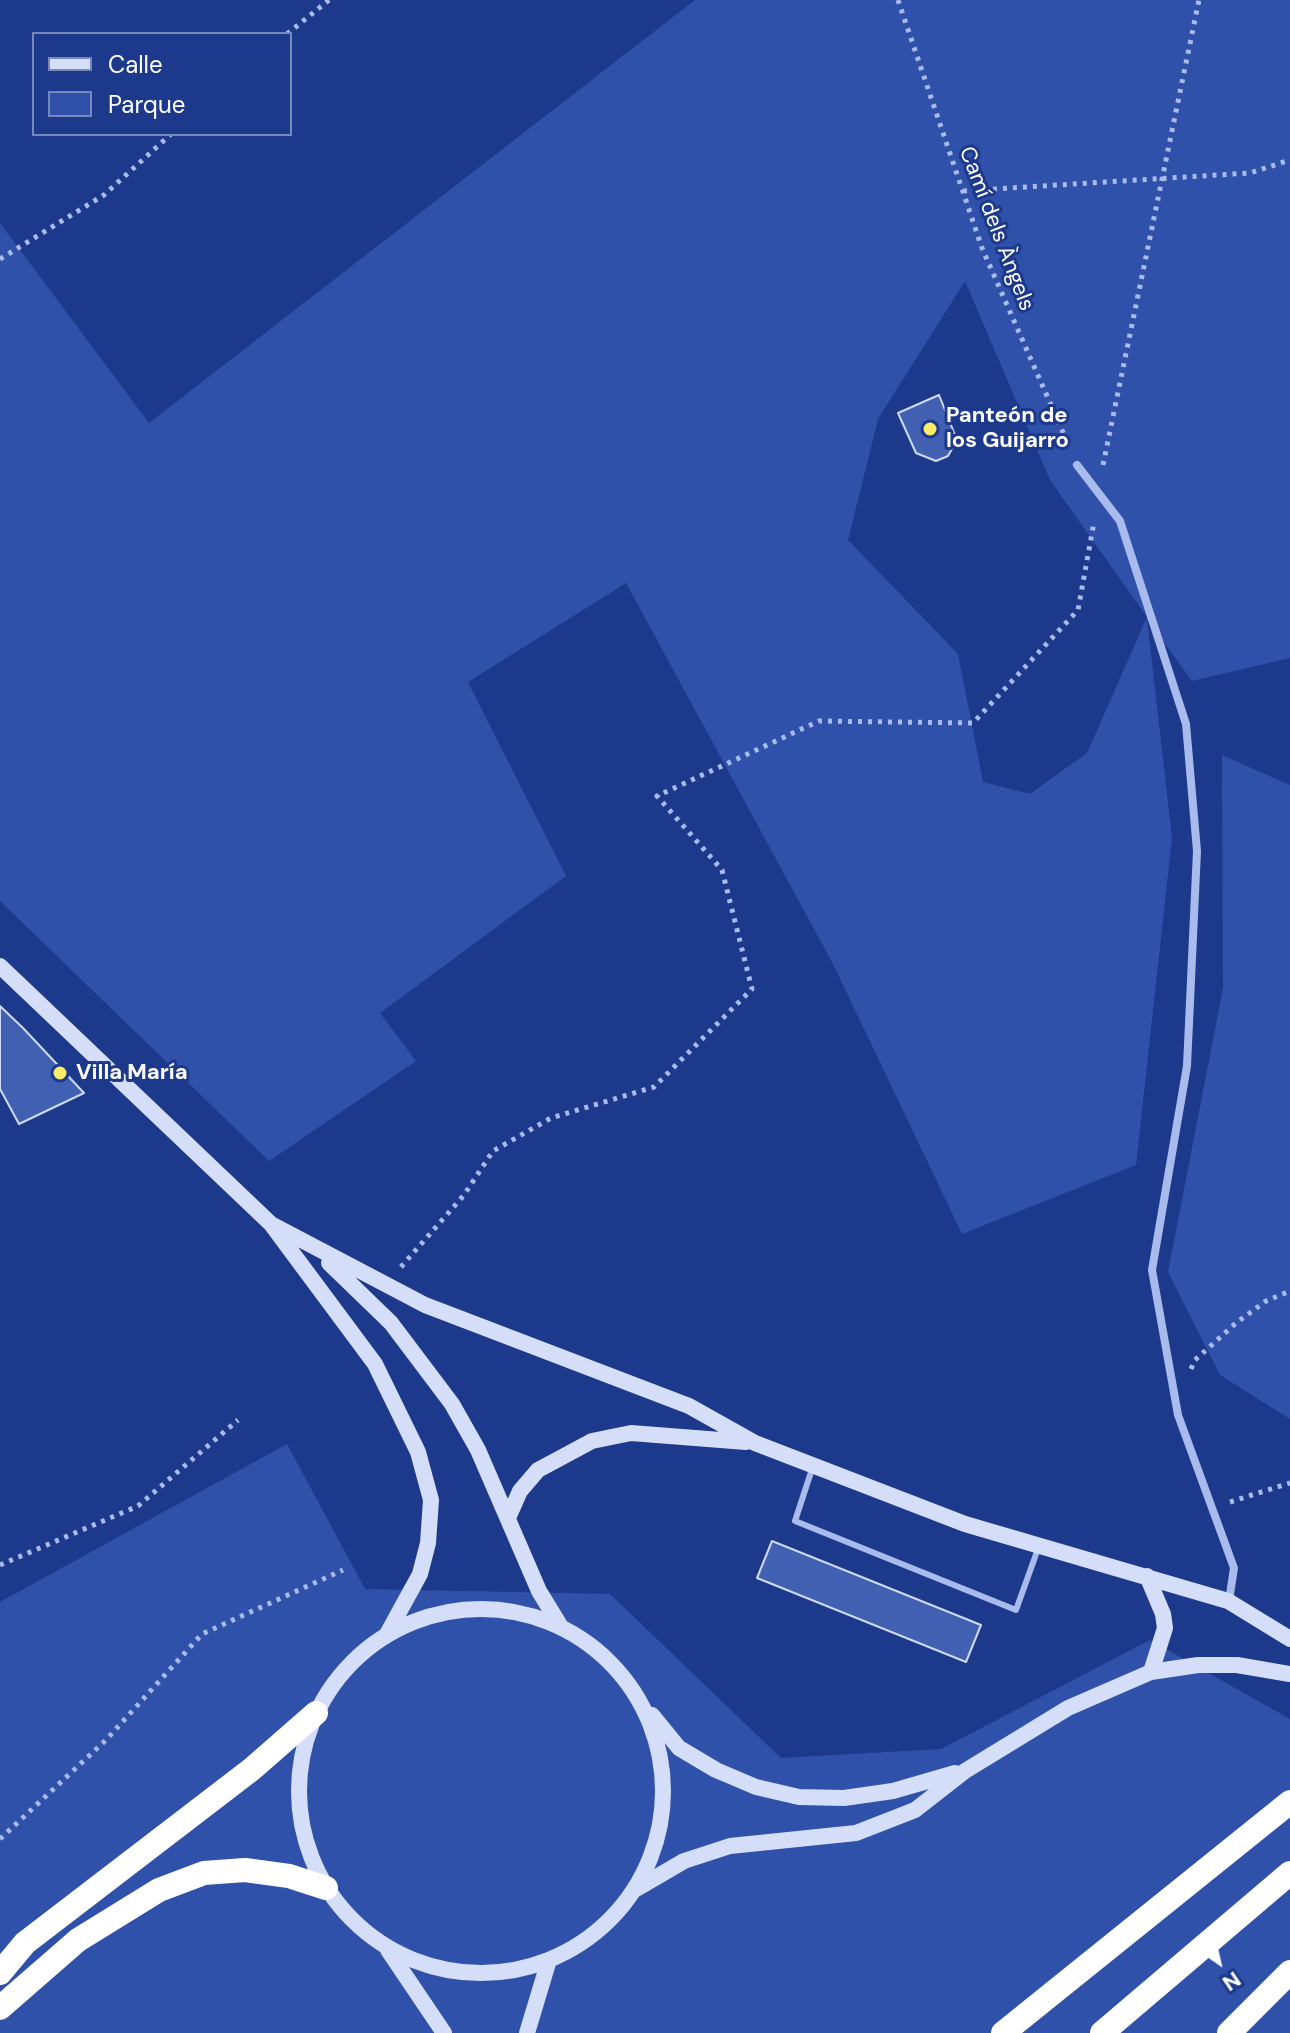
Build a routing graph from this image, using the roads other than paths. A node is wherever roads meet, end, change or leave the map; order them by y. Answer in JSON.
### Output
{"nodes":[{"id":1,"x":1077,"y":465,"type":"road end"},
{"id":2,"x":0,"y":966,"type":"edge"},
{"id":3,"x":271,"y":1224,"type":"junction"},
{"id":4,"x":307,"y":1243,"type":"junction"},
{"id":5,"x":755,"y":1443,"type":"junction"},
{"id":6,"x":813,"y":1466,"type":"junction"},
{"id":7,"x":508,"y":1518,"type":"junction"},
{"id":8,"x":1039,"y":1546,"type":"junction"},
{"id":9,"x":1147,"y":1576,"type":"junction"},
{"id":10,"x":1228,"y":1601,"type":"junction"},
{"id":11,"x":561,"y":1627,"type":"junction"},
{"id":12,"x":386,"y":1636,"type":"junction"},
{"id":13,"x":1290,"y":1639,"type":"edge"},
{"id":14,"x":1151,"y":1672,"type":"junction"},
{"id":15,"x":1290,"y":1674,"type":"edge"},
{"id":16,"x":643,"y":1705,"type":"junction"},
{"id":17,"x":316,"y":1713,"type":"junction"},
{"id":18,"x":965,"y":1771,"type":"junction"},
{"id":19,"x":1290,"y":1802,"type":"edge"},
{"id":20,"x":1290,"y":1873,"type":"edge"},
{"id":21,"x":326,"y":1888,"type":"junction"},
{"id":22,"x":635,"y":1890,"type":"junction"},
{"id":23,"x":387,"y":1948,"type":"junction"},
{"id":24,"x":549,"y":1960,"type":"junction"},
{"id":25,"x":1290,"y":1972,"type":"edge"},
{"id":26,"x":0,"y":1973,"type":"edge"},
{"id":27,"x":0,"y":2008,"type":"edge"},
{"id":28,"x":444,"y":2033,"type":"edge"},
{"id":29,"x":527,"y":2033,"type":"edge"},
{"id":30,"x":1003,"y":2033,"type":"edge"},
{"id":31,"x":1102,"y":2033,"type":"edge"},
{"id":32,"x":1229,"y":2033,"type":"edge"}],
"edges":[{"from":1,"to":10,"type":"street"},
{"from":2,"to":3,"type":"main road"},
{"from":3,"to":4,"type":"main road"},
{"from":3,"to":12,"type":"main road"},
{"from":4,"to":5,"type":"main road"},
{"from":4,"to":7,"type":"main road"},
{"from":5,"to":6,"type":"main road"},
{"from":5,"to":7,"type":"main road"},
{"from":6,"to":8,"type":"main road"},
{"from":6,"to":8,"type":"lane"},
{"from":7,"to":11,"type":"main road"},
{"from":8,"to":9,"type":"main road"},
{"from":9,"to":10,"type":"main road"},
{"from":9,"to":14,"type":"main road"},
{"from":10,"to":13,"type":"main road"},
{"from":11,"to":12,"type":"main road"},
{"from":11,"to":16,"type":"main road"},
{"from":12,"to":17,"type":"main road"},
{"from":14,"to":15,"type":"main road"},
{"from":14,"to":18,"type":"main road"},
{"from":16,"to":18,"type":"main road"},
{"from":16,"to":22,"type":"main road"},
{"from":17,"to":21,"type":"main road"},
{"from":17,"to":26,"type":"highway"},
{"from":18,"to":22,"type":"main road"},
{"from":19,"to":30,"type":"highway"},
{"from":20,"to":31,"type":"highway"},
{"from":21,"to":23,"type":"main road"},
{"from":21,"to":27,"type":"highway"},
{"from":22,"to":24,"type":"main road"},
{"from":23,"to":24,"type":"main road"},
{"from":23,"to":28,"type":"main road"},
{"from":24,"to":29,"type":"main road"},
{"from":25,"to":32,"type":"highway"}]}
